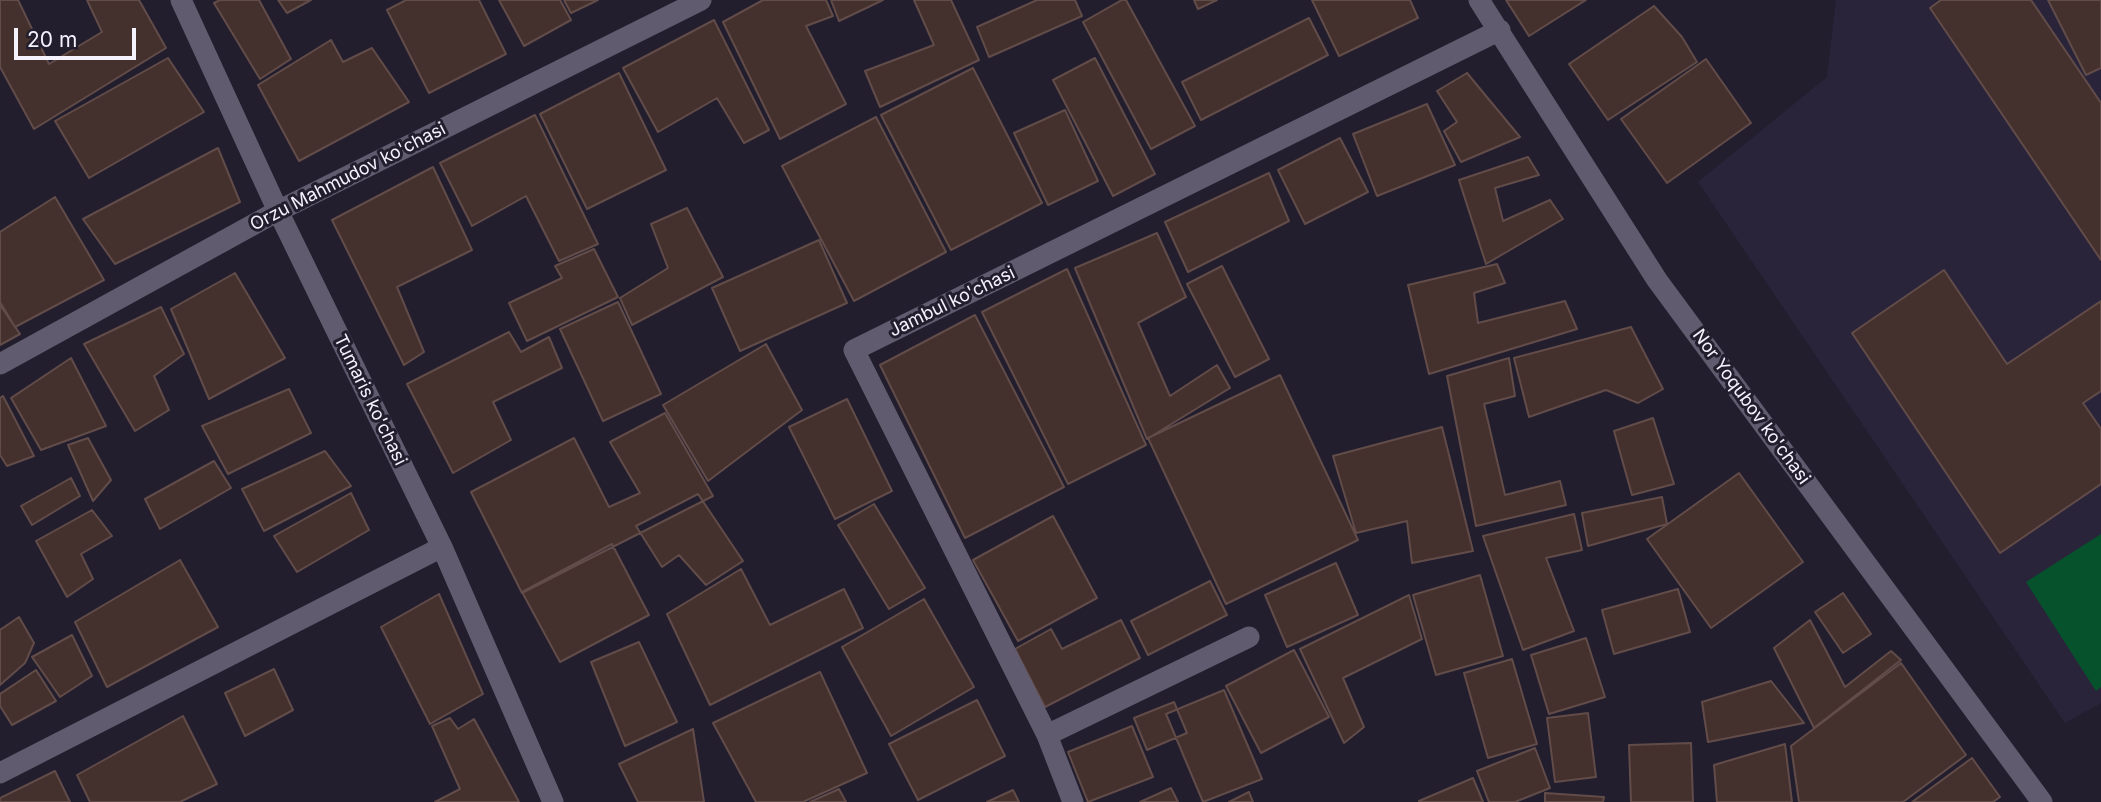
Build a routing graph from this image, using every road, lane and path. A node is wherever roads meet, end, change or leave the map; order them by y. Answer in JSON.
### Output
{"nodes":[{"id":1,"x":181,"y":0,"type":"edge"},
{"id":2,"x":701,"y":0,"type":"edge"},
{"id":3,"x":1479,"y":0,"type":"edge"},
{"id":4,"x":1500,"y":30,"type":"junction"},
{"id":5,"x":278,"y":211,"type":"junction"},
{"id":6,"x":0,"y":364,"type":"edge"},
{"id":7,"x":442,"y":547,"type":"junction"},
{"id":8,"x":1249,"y":636,"type":"dead end"},
{"id":9,"x":1047,"y":735,"type":"junction"},
{"id":10,"x":0,"y":773,"type":"edge"},
{"id":11,"x":553,"y":802,"type":"edge"},
{"id":12,"x":1073,"y":802,"type":"edge"},
{"id":13,"x":2042,"y":802,"type":"edge"}],
"edges":[{"from":1,"to":5,"type":"street","name":"Tumaris ko'chasi"},
{"from":2,"to":5,"type":"street","name":"Orzu Mahmudov ko'chasi"},
{"from":3,"to":4,"type":"street","name":"Nor Yoqubov ko'chasi"},
{"from":4,"to":9,"type":"street","name":"Jambul ko'chasi"},
{"from":4,"to":13,"type":"street","name":"Nor Yoqubov ko'chasi"},
{"from":5,"to":6,"type":"street","name":"Orzu Mahmudov ko'chasi"},
{"from":5,"to":7,"type":"street","name":"Tumaris ko'chasi"},
{"from":7,"to":10,"type":"street"},
{"from":7,"to":11,"type":"street","name":"Tumaris ko'chasi"},
{"from":8,"to":9,"type":"street"},
{"from":9,"to":12,"type":"street","name":"Jambul ko'chasi"}]}
